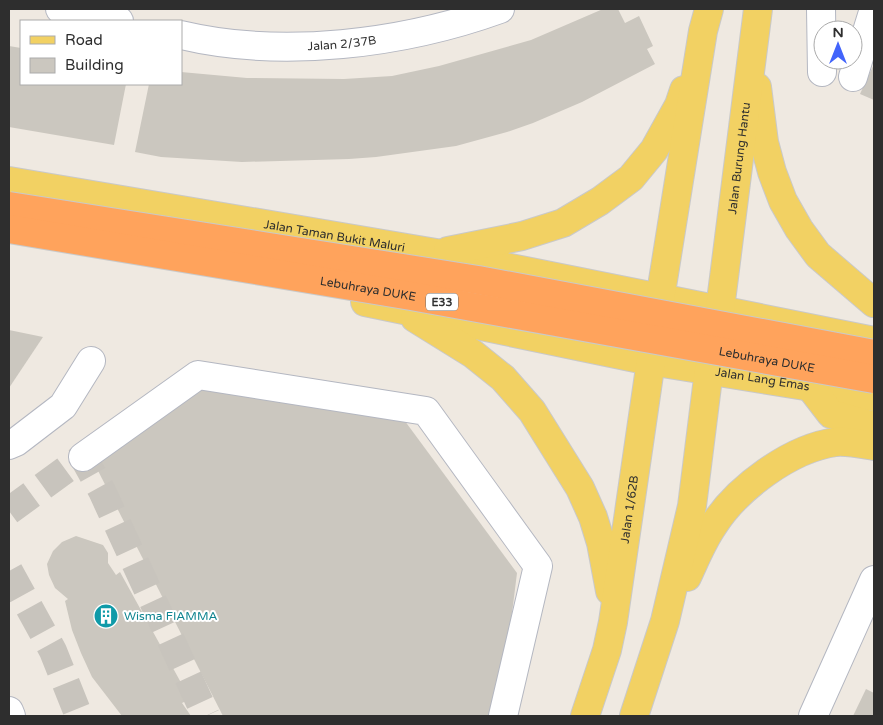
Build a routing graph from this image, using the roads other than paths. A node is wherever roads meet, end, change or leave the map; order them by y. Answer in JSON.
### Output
{"nodes":[{"id":1,"x":500,"y":9,"type":"edge"},
{"id":2,"x":758,"y":9,"type":"edge"},
{"id":3,"x":821,"y":9,"type":"edge"},
{"id":4,"x":874,"y":9,"type":"edge"},
{"id":5,"x":72,"y":10,"type":"edge"},
{"id":6,"x":115,"y":20,"type":"edge"},
{"id":7,"x":706,"y":20,"type":"edge"},
{"id":8,"x":182,"y":36,"type":"edge"},
{"id":9,"x":752,"y":46,"type":"junction"},
{"id":10,"x":822,"y":72,"type":"dead end"},
{"id":11,"x":853,"y":77,"type":"dead end"},
{"id":12,"x":9,"y":181,"type":"edge"},
{"id":13,"x":9,"y":206,"type":"edge"},
{"id":14,"x":9,"y":229,"type":"edge"},
{"id":15,"x":9,"y":243,"type":"edge"},
{"id":16,"x":436,"y":253,"type":"junction"},
{"id":17,"x":660,"y":299,"type":"junction"},
{"id":18,"x":874,"y":303,"type":"edge"},
{"id":19,"x":396,"y":307,"type":"junction"},
{"id":20,"x":720,"y":309,"type":"junction"},
{"id":21,"x":874,"y":341,"type":"edge"},
{"id":22,"x":874,"y":354,"type":"edge"},
{"id":23,"x":90,"y":361,"type":"dead end"},
{"id":24,"x":650,"y":361,"type":"junction"},
{"id":25,"x":709,"y":370,"type":"junction"},
{"id":26,"x":874,"y":379,"type":"edge"},
{"id":27,"x":811,"y":388,"type":"junction"},
{"id":28,"x":874,"y":397,"type":"edge"},
{"id":29,"x":874,"y":426,"type":"edge"},
{"id":30,"x":9,"y":445,"type":"edge"},
{"id":31,"x":874,"y":446,"type":"edge"},
{"id":32,"x":84,"y":456,"type":"dead end"},
{"id":33,"x":874,"y":580,"type":"edge"},
{"id":34,"x":666,"y":621,"type":"junction"},
{"id":35,"x":613,"y":622,"type":"junction"},
{"id":36,"x":9,"y":711,"type":"edge"},
{"id":37,"x":11,"y":716,"type":"edge"},
{"id":38,"x":503,"y":716,"type":"edge"},
{"id":39,"x":585,"y":716,"type":"edge"},
{"id":40,"x":634,"y":716,"type":"edge"},
{"id":41,"x":813,"y":716,"type":"edge"}],
"edges":[{"from":1,"to":8,"type":"street","name":"Jalan 2/37B"},
{"from":2,"to":9,"type":"main road","name":"Jalan Burung Hantu"},
{"from":3,"to":10,"type":"street"},
{"from":4,"to":11,"type":"street"},
{"from":5,"to":6,"type":"street"},
{"from":7,"to":16,"type":"main road"},
{"from":7,"to":17,"type":"main road"},
{"from":9,"to":18,"type":"main road"},
{"from":9,"to":20,"type":"main road","name":"Jalan Burung Hantu"},
{"from":12,"to":16,"type":"main road","name":"Jalan Taman Bukit Maluri"},
{"from":13,"to":22,"type":"highway","name":"Lebuhraya DUKE","number":"E33","bridge":true},
{"from":14,"to":26,"type":"highway","name":"Lebuhraya DUKE","number":"E33","bridge":true},
{"from":15,"to":19,"type":"main road"},
{"from":16,"to":17,"type":"main road","name":"Jalan Taman Bukit Maluri"},
{"from":17,"to":20,"type":"main road"},
{"from":17,"to":24,"type":"main road","name":"Jalan 1/62B"},
{"from":19,"to":24,"type":"main road"},
{"from":19,"to":35,"type":"main road"},
{"from":20,"to":21,"type":"main road"},
{"from":20,"to":25,"type":"main road"},
{"from":23,"to":30,"type":"street"},
{"from":24,"to":25,"type":"main road","name":"Jalan Lang Emas"},
{"from":24,"to":35,"type":"main road","name":"Jalan 1/62B"},
{"from":25,"to":27,"type":"main road","name":"Jalan Lang Emas"},
{"from":25,"to":34,"type":"main road"},
{"from":27,"to":28,"type":"main road","name":"Jalan Lang Emas"},
{"from":27,"to":29,"type":"main road"},
{"from":31,"to":34,"type":"main road"},
{"from":32,"to":38,"type":"street"},
{"from":33,"to":41,"type":"street"},
{"from":34,"to":40,"type":"main road"},
{"from":35,"to":39,"type":"main road","name":"Jalan 1/62B"},
{"from":36,"to":37,"type":"street"}]}
